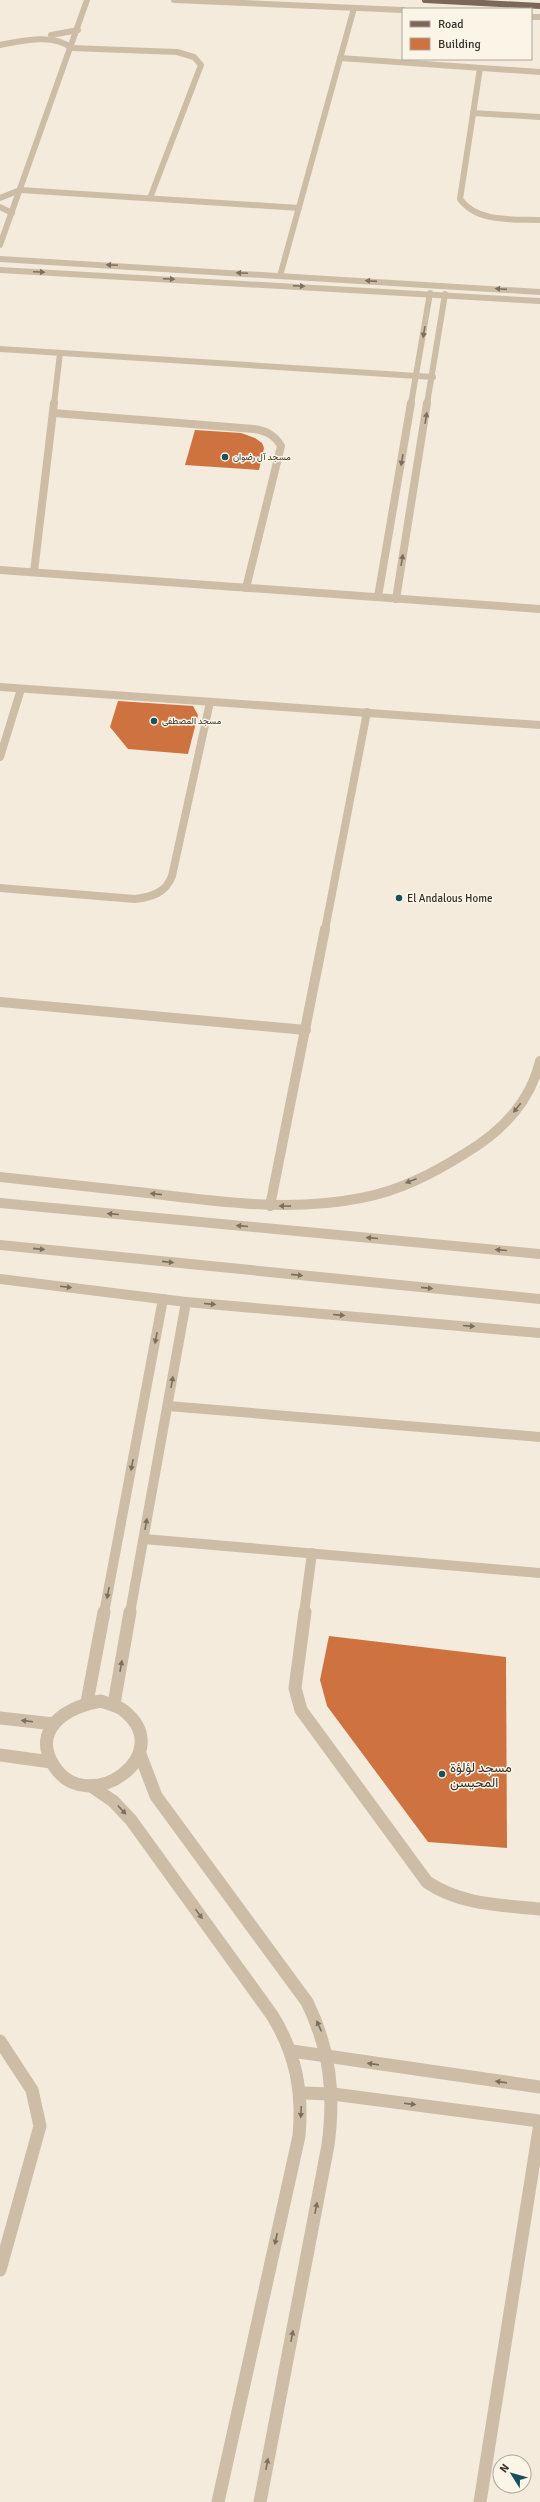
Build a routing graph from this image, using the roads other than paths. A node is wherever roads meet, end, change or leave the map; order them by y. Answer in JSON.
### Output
{"nodes":[{"id":1,"x":87,"y":0,"type":"edge"},
{"id":2,"x":174,"y":0,"type":"edge"},
{"id":3,"x":425,"y":0,"type":"edge"},
{"id":4,"x":540,"y":6,"type":"edge"},
{"id":5,"x":354,"y":8,"type":"junction"},
{"id":6,"x":402,"y":10,"type":"edge"},
{"id":7,"x":78,"y":30,"type":"junction"},
{"id":8,"x":0,"y":39,"type":"edge"},
{"id":9,"x":0,"y":45,"type":"edge"},
{"id":10,"x":71,"y":48,"type":"junction"},
{"id":11,"x":340,"y":58,"type":"junction"},
{"id":12,"x":480,"y":68,"type":"junction"},
{"id":13,"x":540,"y":72,"type":"edge"},
{"id":14,"x":473,"y":113,"type":"junction"},
{"id":15,"x":540,"y":117,"type":"edge"},
{"id":16,"x":20,"y":190,"type":"junction"},
{"id":17,"x":0,"y":198,"type":"edge"},
{"id":18,"x":150,"y":198,"type":"junction"},
{"id":19,"x":0,"y":207,"type":"edge"},
{"id":20,"x":299,"y":208,"type":"junction"},
{"id":21,"x":12,"y":213,"type":"junction"},
{"id":22,"x":540,"y":220,"type":"edge"},
{"id":23,"x":0,"y":246,"type":"edge"},
{"id":24,"x":0,"y":259,"type":"edge"},
{"id":25,"x":0,"y":270,"type":"edge"},
{"id":26,"x":222,"y":272,"type":"junction"},
{"id":27,"x":280,"y":276,"type":"junction"},
{"id":28,"x":220,"y":282,"type":"junction"},
{"id":29,"x":540,"y":292,"type":"edge"},
{"id":30,"x":430,"y":293,"type":"junction"},
{"id":31,"x":445,"y":294,"type":"junction"},
{"id":32,"x":540,"y":301,"type":"edge"},
{"id":33,"x":0,"y":349,"type":"edge"},
{"id":34,"x":60,"y":353,"type":"junction"},
{"id":35,"x":417,"y":376,"type":"junction"},
{"id":36,"x":433,"y":377,"type":"junction"},
{"id":37,"x":54,"y":413,"type":"junction"},
{"id":38,"x":0,"y":570,"type":"edge"},
{"id":39,"x":34,"y":572,"type":"junction"},
{"id":40,"x":246,"y":588,"type":"junction"},
{"id":41,"x":378,"y":597,"type":"junction"},
{"id":42,"x":396,"y":599,"type":"junction"},
{"id":43,"x":540,"y":609,"type":"edge"},
{"id":44,"x":0,"y":687,"type":"edge"},
{"id":45,"x":21,"y":689,"type":"junction"},
{"id":46,"x":210,"y":702,"type":"junction"},
{"id":47,"x":367,"y":712,"type":"junction"},
{"id":48,"x":540,"y":726,"type":"edge"},
{"id":49,"x":0,"y":757,"type":"edge"},
{"id":50,"x":0,"y":888,"type":"edge"},
{"id":51,"x":0,"y":1002,"type":"edge"},
{"id":52,"x":306,"y":1030,"type":"junction"},
{"id":53,"x":540,"y":1061,"type":"edge"},
{"id":54,"x":536,"y":1087,"type":"edge"},
{"id":55,"x":0,"y":1177,"type":"edge"},
{"id":56,"x":0,"y":1203,"type":"edge"},
{"id":57,"x":270,"y":1206,"type":"junction"},
{"id":58,"x":0,"y":1245,"type":"edge"},
{"id":59,"x":540,"y":1254,"type":"edge"},
{"id":60,"x":0,"y":1279,"type":"edge"},
{"id":61,"x":163,"y":1299,"type":"junction"},
{"id":62,"x":540,"y":1299,"type":"edge"},
{"id":63,"x":186,"y":1302,"type":"junction"},
{"id":64,"x":540,"y":1333,"type":"edge"},
{"id":65,"x":168,"y":1406,"type":"junction"},
{"id":66,"x":540,"y":1437,"type":"edge"},
{"id":67,"x":144,"y":1539,"type":"junction"},
{"id":68,"x":312,"y":1553,"type":"junction"},
{"id":69,"x":540,"y":1573,"type":"edge"},
{"id":70,"x":87,"y":1702,"type":"junction"},
{"id":71,"x":114,"y":1704,"type":"junction"},
{"id":72,"x":0,"y":1718,"type":"edge"},
{"id":73,"x":54,"y":1724,"type":"junction"},
{"id":74,"x":140,"y":1754,"type":"junction"},
{"id":75,"x":0,"y":1755,"type":"edge"},
{"id":76,"x":51,"y":1762,"type":"junction"},
{"id":77,"x":91,"y":1786,"type":"junction"},
{"id":78,"x":540,"y":1909,"type":"edge"},
{"id":79,"x":0,"y":2041,"type":"edge"},
{"id":80,"x":292,"y":2051,"type":"junction"},
{"id":81,"x":328,"y":2057,"type":"junction"},
{"id":82,"x":540,"y":2087,"type":"edge"},
{"id":83,"x":302,"y":2093,"type":"junction"},
{"id":84,"x":332,"y":2094,"type":"junction"},
{"id":85,"x":540,"y":2122,"type":"edge"},
{"id":86,"x":0,"y":2270,"type":"edge"},
{"id":87,"x":218,"y":2502,"type":"edge"},
{"id":88,"x":260,"y":2502,"type":"edge"},
{"id":89,"x":480,"y":2502,"type":"edge"}],
"edges":[{"from":1,"to":7,"type":"street"},
{"from":2,"to":5,"type":"street"},
{"from":3,"to":4,"type":"main road"},
{"from":5,"to":6,"type":"street"},
{"from":5,"to":11,"type":"street"},
{"from":7,"to":8,"type":"street"},
{"from":7,"to":10,"type":"street"},
{"from":9,"to":10,"type":"street"},
{"from":10,"to":16,"type":"street"},
{"from":10,"to":18,"type":"street"},
{"from":11,"to":12,"type":"street"},
{"from":11,"to":20,"type":"street"},
{"from":12,"to":13,"type":"street"},
{"from":12,"to":14,"type":"street"},
{"from":14,"to":15,"type":"street"},
{"from":14,"to":22,"type":"street"},
{"from":16,"to":17,"type":"street"},
{"from":16,"to":18,"type":"street"},
{"from":16,"to":21,"type":"street"},
{"from":18,"to":20,"type":"street"},
{"from":19,"to":21,"type":"street"},
{"from":20,"to":27,"type":"street"},
{"from":21,"to":23,"type":"street"},
{"from":26,"to":24,"type":"street","one_way":true},
{"from":25,"to":28,"type":"street","one_way":true},
{"from":27,"to":26,"type":"street","one_way":true},
{"from":26,"to":28,"type":"street"},
{"from":29,"to":27,"type":"street","one_way":true},
{"from":28,"to":30,"type":"street","one_way":true},
{"from":30,"to":31,"type":"street"},
{"from":30,"to":35,"type":"street","one_way":true},
{"from":31,"to":32,"type":"street"},
{"from":31,"to":36,"type":"street"},
{"from":33,"to":34,"type":"street"},
{"from":34,"to":35,"type":"street"},
{"from":34,"to":37,"type":"street"},
{"from":35,"to":36,"type":"street"},
{"from":35,"to":41,"type":"street","one_way":true},
{"from":42,"to":36,"type":"street","one_way":true},
{"from":37,"to":39,"type":"street"},
{"from":37,"to":40,"type":"street"},
{"from":38,"to":39,"type":"street"},
{"from":39,"to":40,"type":"street"},
{"from":40,"to":41,"type":"street"},
{"from":41,"to":42,"type":"street"},
{"from":42,"to":43,"type":"street"},
{"from":44,"to":45,"type":"street"},
{"from":45,"to":46,"type":"street"},
{"from":45,"to":49,"type":"street"},
{"from":46,"to":47,"type":"street"},
{"from":46,"to":50,"type":"street"},
{"from":47,"to":48,"type":"street"},
{"from":47,"to":52,"type":"street"},
{"from":51,"to":52,"type":"street"},
{"from":52,"to":57,"type":"street"},
{"from":53,"to":54,"type":"street"},
{"from":54,"to":57,"type":"street","one_way":true},
{"from":57,"to":55,"type":"street","one_way":true},
{"from":59,"to":56,"type":"street","one_way":true},
{"from":58,"to":62,"type":"street","one_way":true},
{"from":60,"to":61,"type":"street","one_way":true},
{"from":61,"to":63,"type":"street"},
{"from":61,"to":70,"type":"street","one_way":true},
{"from":63,"to":64,"type":"street","one_way":true},
{"from":65,"to":63,"type":"street","one_way":true},
{"from":65,"to":66,"type":"street"},
{"from":67,"to":65,"type":"street","one_way":true},
{"from":67,"to":68,"type":"street"},
{"from":71,"to":67,"type":"street","one_way":true},
{"from":68,"to":69,"type":"street"},
{"from":68,"to":78,"type":"street"},
{"from":70,"to":71,"type":"street"},
{"from":70,"to":73,"type":"street"},
{"from":71,"to":74,"type":"street"},
{"from":73,"to":72,"type":"street","one_way":true},
{"from":73,"to":76,"type":"street"},
{"from":74,"to":77,"type":"street"},
{"from":81,"to":74,"type":"street","one_way":true},
{"from":75,"to":76,"type":"street"},
{"from":76,"to":77,"type":"street"},
{"from":77,"to":80,"type":"street","one_way":true},
{"from":79,"to":86,"type":"street"},
{"from":80,"to":81,"type":"street"},
{"from":80,"to":83,"type":"street"},
{"from":82,"to":81,"type":"street","one_way":true},
{"from":81,"to":84,"type":"street"},
{"from":83,"to":84,"type":"street"},
{"from":83,"to":87,"type":"street","one_way":true},
{"from":84,"to":85,"type":"street","one_way":true},
{"from":88,"to":84,"type":"street","one_way":true},
{"from":85,"to":89,"type":"street"}]}
